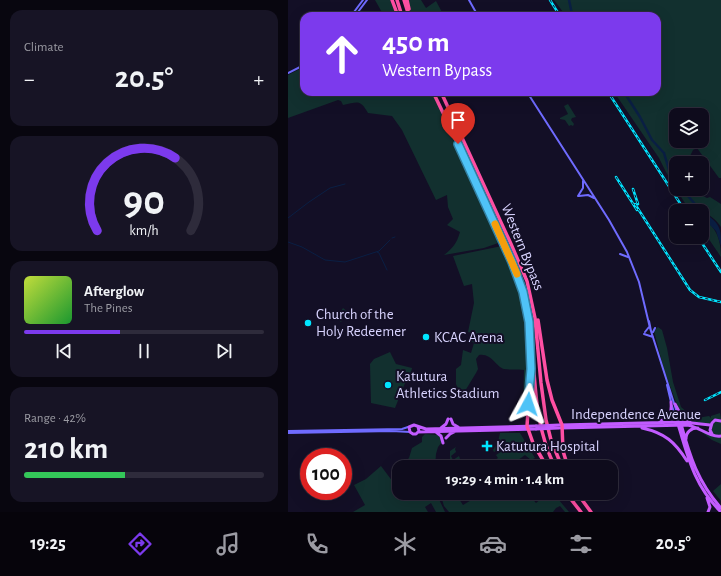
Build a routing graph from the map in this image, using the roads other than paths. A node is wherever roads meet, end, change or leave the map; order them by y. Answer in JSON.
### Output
{"nodes":[{"id":1,"x":363,"y":0,"type":"edge"},
{"id":2,"x":367,"y":0,"type":"edge"},
{"id":3,"x":392,"y":0,"type":"edge"},
{"id":4,"x":397,"y":0,"type":"edge"},
{"id":5,"x":404,"y":0,"type":"edge"},
{"id":6,"x":407,"y":0,"type":"edge"},
{"id":7,"x":469,"y":0,"type":"edge"},
{"id":8,"x":354,"y":12,"type":"edge"},
{"id":9,"x":358,"y":12,"type":"edge"},
{"id":10,"x":396,"y":12,"type":"edge"},
{"id":11,"x":401,"y":12,"type":"edge"},
{"id":12,"x":408,"y":12,"type":"edge"},
{"id":13,"x":409,"y":12,"type":"edge"},
{"id":14,"x":476,"y":12,"type":"edge"},
{"id":15,"x":300,"y":67,"type":"edge"},
{"id":16,"x":288,"y":73,"type":"edge"},
{"id":17,"x":435,"y":96,"type":"edge"},
{"id":18,"x":444,"y":96,"type":"edge"},
{"id":19,"x":530,"y":96,"type":"edge"},
{"id":20,"x":580,"y":174,"type":"junction"},
{"id":21,"x":582,"y":178,"type":"junction"},
{"id":22,"x":595,"y":199,"type":"junction"},
{"id":23,"x":599,"y":204,"type":"junction"},
{"id":24,"x":620,"y":254,"type":"dead end"},
{"id":25,"x":630,"y":257,"type":"junction"},
{"id":26,"x":527,"y":281,"type":"junction"},
{"id":27,"x":529,"y":322,"type":"junction"},
{"id":28,"x":650,"y":326,"type":"junction"},
{"id":29,"x":652,"y":332,"type":"junction"},
{"id":30,"x":654,"y":337,"type":"junction"},
{"id":31,"x":673,"y":403,"type":"junction"},
{"id":32,"x":721,"y":421,"type":"edge"},
{"id":33,"x":650,"y":423,"type":"junction"},
{"id":34,"x":694,"y":423,"type":"junction"},
{"id":35,"x":679,"y":424,"type":"junction"},
{"id":36,"x":710,"y":425,"type":"junction"},
{"id":37,"x":410,"y":426,"type":"junction"},
{"id":38,"x":418,"y":427,"type":"junction"},
{"id":39,"x":527,"y":427,"type":"junction"},
{"id":40,"x":560,"y":427,"type":"junction"},
{"id":41,"x":634,"y":427,"type":"junction"},
{"id":42,"x":439,"y":428,"type":"junction"},
{"id":43,"x":461,"y":428,"type":"junction"},
{"id":44,"x":700,"y":428,"type":"junction"},
{"id":45,"x":457,"y":431,"type":"junction"},
{"id":46,"x":288,"y":432,"type":"edge"},
{"id":47,"x":410,"y":432,"type":"junction"},
{"id":48,"x":418,"y":432,"type":"junction"},
{"id":49,"x":428,"y":432,"type":"junction"},
{"id":50,"x":435,"y":432,"type":"junction"},
{"id":51,"x":714,"y":435,"type":"junction"},
{"id":52,"x":720,"y":436,"type":"edge"},
{"id":53,"x":412,"y":438,"type":"dead end"},
{"id":54,"x":446,"y":438,"type":"dead end"},
{"id":55,"x":686,"y":442,"type":"junction"},
{"id":56,"x":443,"y":443,"type":"dead end"},
{"id":57,"x":544,"y":460,"type":"edge"},
{"id":58,"x":552,"y":460,"type":"edge"},
{"id":59,"x":559,"y":460,"type":"edge"},
{"id":60,"x":566,"y":460,"type":"edge"},
{"id":61,"x":689,"y":464,"type":"junction"},
{"id":62,"x":704,"y":493,"type":"junction"},
{"id":63,"x":572,"y":500,"type":"edge"},
{"id":64,"x":574,"y":500,"type":"edge"},
{"id":65,"x":583,"y":500,"type":"edge"},
{"id":66,"x":721,"y":508,"type":"edge"},
{"id":67,"x":582,"y":512,"type":"edge"},
{"id":68,"x":591,"y":512,"type":"edge"},
{"id":69,"x":708,"y":512,"type":"edge"},
{"id":70,"x":721,"y":512,"type":"edge"}],
"edges":[{"from":1,"to":8,"type":"main road"},
{"from":2,"to":9,"type":"main road"},
{"from":3,"to":10,"type":"highway"},
{"from":4,"to":11,"type":"highway"},
{"from":5,"to":12,"type":"highway"},
{"from":6,"to":13,"type":"highway"},
{"from":7,"to":14,"type":"main road"},
{"from":15,"to":16,"type":"main road"},
{"from":17,"to":27,"type":"highway","name":"Western Bypass"},
{"from":18,"to":26,"type":"highway","name":"Western Bypass"},
{"from":19,"to":20,"type":"main road"},
{"from":20,"to":21,"type":"main road"},
{"from":20,"to":23,"type":"main road"},
{"from":21,"to":22,"type":"main road"},
{"from":21,"to":22,"type":"main road"},
{"from":22,"to":23,"type":"main road"},
{"from":23,"to":25,"type":"main road"},
{"from":24,"to":25,"type":"main road"},
{"from":25,"to":28,"type":"main road"},
{"from":26,"to":40,"type":"highway"},
{"from":26,"to":59,"type":"highway","name":"Western Bypass"},
{"from":27,"to":39,"type":"highway"},
{"from":27,"to":58,"type":"highway","name":"Western Bypass"},
{"from":28,"to":29,"type":"main road"},
{"from":28,"to":29,"type":"main road"},
{"from":28,"to":30,"type":"main road"},
{"from":29,"to":30,"type":"main road"},
{"from":30,"to":31,"type":"main road"},
{"from":31,"to":33,"type":"main road"},
{"from":31,"to":34,"type":"main road"},
{"from":31,"to":35,"type":"main road"},
{"from":32,"to":36,"type":"main road","name":"Independence Avenue"},
{"from":33,"to":35,"type":"main road","name":"Independence Avenue"},
{"from":33,"to":40,"type":"main road","name":"Independence Avenue"},
{"from":34,"to":35,"type":"main road","name":"Independence Avenue"},
{"from":34,"to":36,"type":"main road","name":"Independence Avenue"},
{"from":35,"to":41,"type":"main road","name":"Independence Avenue"},
{"from":35,"to":44,"type":"main road","name":"Independence Avenue"},
{"from":35,"to":55,"type":"main road"},
{"from":35,"to":61,"type":"main road"},
{"from":36,"to":51,"type":"main road","name":"Independence Avenue"},
{"from":37,"to":38,"type":"main road","name":"Independence Avenue"},
{"from":37,"to":46,"type":"main road","name":"Independence Avenue"},
{"from":37,"to":47,"type":"main road"},
{"from":38,"to":42,"type":"main road","name":"Independence Avenue"},
{"from":38,"to":48,"type":"main road"},
{"from":39,"to":40,"type":"main road","name":"Independence Avenue","bridge":true},
{"from":39,"to":43,"type":"main road","name":"Independence Avenue"},
{"from":39,"to":45,"type":"main road","name":"Independence Avenue"},
{"from":39,"to":57,"type":"highway"},
{"from":40,"to":41,"type":"main road","name":"Independence Avenue"},
{"from":40,"to":60,"type":"highway"},
{"from":41,"to":61,"type":"main road"},
{"from":42,"to":43,"type":"main road","name":"Independence Avenue"},
{"from":42,"to":43,"type":"main road"},
{"from":44,"to":51,"type":"main road","name":"Independence Avenue"},
{"from":44,"to":55,"type":"main road"},
{"from":45,"to":50,"type":"main road","name":"Independence Avenue"},
{"from":45,"to":54,"type":"main road"},
{"from":46,"to":47,"type":"main road","name":"Independence Avenue"},
{"from":47,"to":48,"type":"main road","name":"Independence Avenue"},
{"from":48,"to":49,"type":"main road","name":"Independence Avenue"},
{"from":49,"to":50,"type":"main road","name":"Independence Avenue"},
{"from":49,"to":53,"type":"main road"},
{"from":50,"to":56,"type":"main road"},
{"from":51,"to":52,"type":"main road","name":"Independence Avenue"},
{"from":55,"to":66,"type":"main road"},
{"from":61,"to":62,"type":"main road"},
{"from":62,"to":69,"type":"main road"},
{"from":62,"to":70,"type":"main road"},
{"from":63,"to":67,"type":"highway"},
{"from":64,"to":67,"type":"highway"},
{"from":65,"to":68,"type":"highway"}]}
